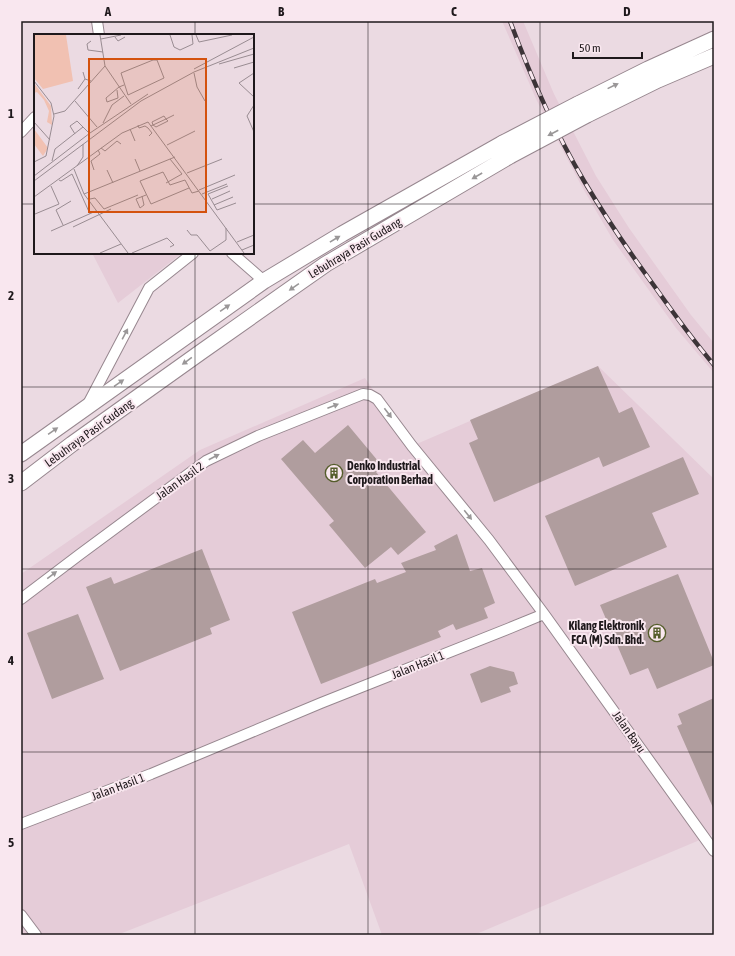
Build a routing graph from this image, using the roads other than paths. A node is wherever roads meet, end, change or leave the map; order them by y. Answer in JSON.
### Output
{"nodes":[{"id":1,"x":97,"y":21,"type":"edge"},
{"id":2,"x":714,"y":33,"type":"edge"},
{"id":3,"x":99,"y":34,"type":"edge"},
{"id":4,"x":714,"y":39,"type":"edge"},
{"id":5,"x":714,"y":56,"type":"edge"},
{"id":6,"x":714,"y":61,"type":"edge"},
{"id":7,"x":648,"y":69,"type":"junction"},
{"id":8,"x":671,"y":74,"type":"junction"},
{"id":9,"x":583,"y":109,"type":"junction"},
{"id":10,"x":34,"y":118,"type":"edge"},
{"id":11,"x":21,"y":132,"type":"edge"},
{"id":12,"x":192,"y":254,"type":"edge"},
{"id":13,"x":233,"y":254,"type":"edge"},
{"id":14,"x":264,"y":281,"type":"junction"},
{"id":15,"x":87,"y":406,"type":"junction"},
{"id":16,"x":21,"y":454,"type":"edge"},
{"id":17,"x":21,"y":482,"type":"edge"},
{"id":18,"x":21,"y":599,"type":"edge"},
{"id":19,"x":544,"y":614,"type":"junction"},
{"id":20,"x":21,"y":824,"type":"edge"},
{"id":21,"x":714,"y":851,"type":"edge"},
{"id":22,"x":21,"y":915,"type":"edge"},
{"id":23,"x":36,"y":935,"type":"edge"}],
"edges":[{"from":1,"to":3,"type":"street"},
{"from":2,"to":7,"type":"highway"},
{"from":4,"to":7,"type":"highway","name":"Lebuhraya Pasir Gudang"},
{"from":5,"to":8,"type":"highway","name":"Lebuhraya Pasir Gudang"},
{"from":6,"to":8,"type":"highway"},
{"from":9,"to":7,"type":"highway","name":"Lebuhraya Pasir Gudang","one_way":true},
{"from":8,"to":9,"type":"highway","name":"Lebuhraya Pasir Gudang"},
{"from":14,"to":9,"type":"highway","name":"Lebuhraya Pasir Gudang","one_way":true,"bridge":true},
{"from":9,"to":17,"type":"highway","name":"Lebuhraya Pasir Gudang","one_way":true,"bridge":true},
{"from":10,"to":11,"type":"street"},
{"from":15,"to":12,"type":"street","one_way":true},
{"from":13,"to":14,"type":"street"},
{"from":15,"to":14,"type":"highway","name":"Lebuhraya Pasir Gudang","one_way":true},
{"from":16,"to":15,"type":"highway","name":"Lebuhraya Pasir Gudang","one_way":true},
{"from":18,"to":19,"type":"street","name":"Jalan Hasil 2","one_way":true},
{"from":19,"to":20,"type":"street","name":"Jalan Hasil 1"},
{"from":19,"to":21,"type":"street","name":"Jalan Bayu"},
{"from":22,"to":23,"type":"street"}]}
